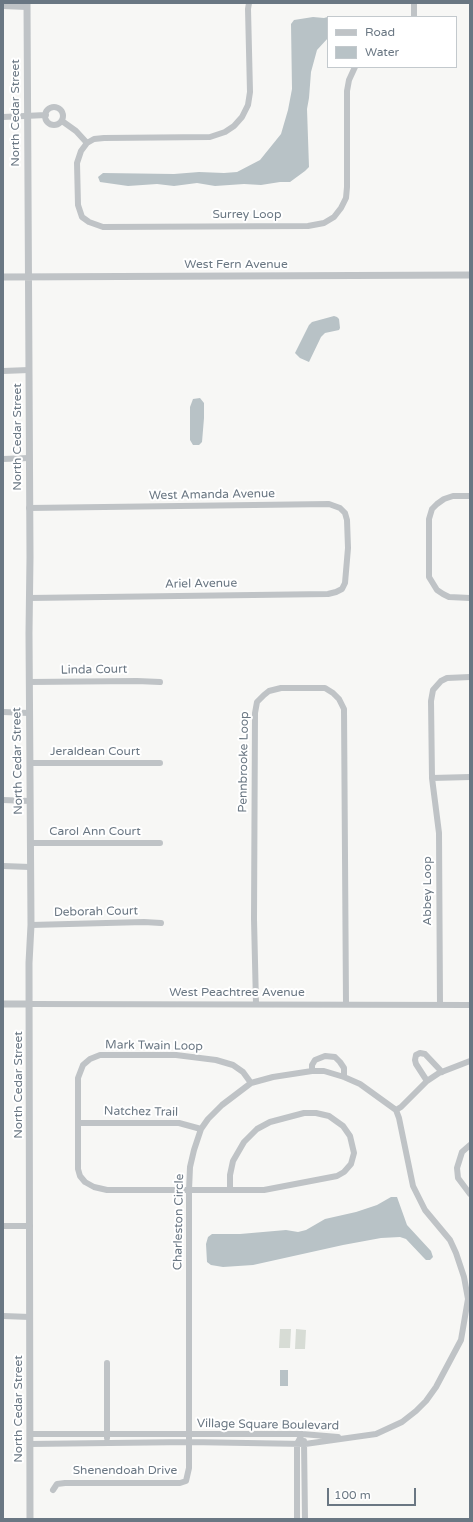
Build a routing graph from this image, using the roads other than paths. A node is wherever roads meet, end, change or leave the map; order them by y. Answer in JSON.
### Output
{"nodes":[{"id":1,"x":249,"y":3,"type":"edge"},
{"id":2,"x":414,"y":3,"type":"edge"},
{"id":3,"x":27,"y":5,"type":"edge"},
{"id":4,"x":3,"y":6,"type":"edge"},
{"id":5,"x":414,"y":16,"type":"edge"},
{"id":6,"x":355,"y":68,"type":"edge"},
{"id":7,"x":46,"y":115,"type":"junction"},
{"id":8,"x":3,"y":116,"type":"edge"},
{"id":9,"x":27,"y":116,"type":"junction"},
{"id":10,"x":62,"y":121,"type":"junction"},
{"id":11,"x":87,"y":143,"type":"junction"},
{"id":12,"x":470,"y":275,"type":"edge"},
{"id":13,"x":3,"y":277,"type":"edge"},
{"id":14,"x":28,"y":277,"type":"junction"},
{"id":15,"x":28,"y":370,"type":"junction"},
{"id":16,"x":3,"y":371,"type":"edge"},
{"id":17,"x":29,"y":458,"type":"junction"},
{"id":18,"x":3,"y":459,"type":"edge"},
{"id":19,"x":470,"y":496,"type":"edge"},
{"id":20,"x":29,"y":508,"type":"junction"},
{"id":21,"x":347,"y":560,"type":"joint"},
{"id":22,"x":29,"y":598,"type":"junction"},
{"id":23,"x":470,"y":598,"type":"edge"},
{"id":24,"x":470,"y":677,"type":"edge"},
{"id":25,"x":29,"y":682,"type":"junction"},
{"id":26,"x":160,"y":682,"type":"dead end"},
{"id":27,"x":3,"y":712,"type":"edge"},
{"id":28,"x":29,"y":713,"type":"junction"},
{"id":29,"x":30,"y":763,"type":"junction"},
{"id":30,"x":160,"y":763,"type":"dead end"},
{"id":31,"x":470,"y":777,"type":"edge"},
{"id":32,"x":432,"y":778,"type":"junction"},
{"id":33,"x":3,"y":800,"type":"edge"},
{"id":34,"x":30,"y":801,"type":"junction"},
{"id":35,"x":30,"y":842,"type":"junction"},
{"id":36,"x":160,"y":843,"type":"dead end"},
{"id":37,"x":3,"y":866,"type":"edge"},
{"id":38,"x":30,"y":866,"type":"junction"},
{"id":39,"x":161,"y":923,"type":"dead end"},
{"id":40,"x":31,"y":925,"type":"junction"},
{"id":41,"x":3,"y":1004,"type":"edge"},
{"id":42,"x":30,"y":1004,"type":"junction"},
{"id":43,"x":256,"y":1004,"type":"junction"},
{"id":44,"x":346,"y":1004,"type":"junction"},
{"id":45,"x":440,"y":1004,"type":"junction"},
{"id":46,"x":470,"y":1005,"type":"edge"},
{"id":47,"x":470,"y":1061,"type":"edge"},
{"id":48,"x":312,"y":1071,"type":"junction"},
{"id":49,"x":442,"y":1072,"type":"junction"},
{"id":50,"x":344,"y":1077,"type":"junction"},
{"id":51,"x":427,"y":1081,"type":"junction"},
{"id":52,"x":251,"y":1083,"type":"junction"},
{"id":53,"x":396,"y":1110,"type":"junction"},
{"id":54,"x":79,"y":1123,"type":"junction"},
{"id":55,"x":201,"y":1129,"type":"junction"},
{"id":56,"x":470,"y":1145,"type":"edge"},
{"id":57,"x":189,"y":1190,"type":"junction"},
{"id":58,"x":230,"y":1190,"type":"junction"},
{"id":59,"x":470,"y":1194,"type":"edge"},
{"id":60,"x":3,"y":1226,"type":"edge"},
{"id":61,"x":30,"y":1226,"type":"junction"},
{"id":62,"x":469,"y":1299,"type":"edge"},
{"id":63,"x":3,"y":1316,"type":"edge"},
{"id":64,"x":30,"y":1317,"type":"junction"},
{"id":65,"x":107,"y":1363,"type":"dead end"},
{"id":66,"x":30,"y":1434,"type":"junction"},
{"id":67,"x":107,"y":1434,"type":"junction"},
{"id":68,"x":189,"y":1434,"type":"junction"},
{"id":69,"x":302,"y":1434,"type":"junction"},
{"id":70,"x":351,"y":1438,"type":"junction"},
{"id":71,"x":189,"y":1442,"type":"junction"},
{"id":72,"x":107,"y":1443,"type":"junction"},
{"id":73,"x":30,"y":1444,"type":"junction"},
{"id":74,"x":297,"y":1444,"type":"junction"},
{"id":75,"x":305,"y":1444,"type":"junction"},
{"id":76,"x":53,"y":1490,"type":"dead end"},
{"id":77,"x":30,"y":1519,"type":"edge"},
{"id":78,"x":297,"y":1519,"type":"edge"},
{"id":79,"x":305,"y":1519,"type":"edge"}],
"edges":[{"from":1,"to":11,"type":"street"},
{"from":2,"to":5,"type":"street"},
{"from":3,"to":4,"type":"street"},
{"from":3,"to":9,"type":"street","name":"North Cedar Street"},
{"from":6,"to":11,"type":"street","name":"Surrey Loop"},
{"from":7,"to":9,"type":"street"},
{"from":7,"to":10,"type":"street"},
{"from":7,"to":10,"type":"street"},
{"from":8,"to":9,"type":"street"},
{"from":9,"to":14,"type":"street","name":"North Cedar Street"},
{"from":10,"to":11,"type":"street"},
{"from":12,"to":14,"type":"street","name":"West Fern Avenue"},
{"from":13,"to":14,"type":"street","name":"West Fern Avenue"},
{"from":14,"to":15,"type":"street","name":"North Cedar Street"},
{"from":15,"to":16,"type":"street"},
{"from":15,"to":17,"type":"street","name":"North Cedar Street"},
{"from":17,"to":18,"type":"street"},
{"from":17,"to":20,"type":"street","name":"North Cedar Street"},
{"from":19,"to":23,"type":"street"},
{"from":20,"to":21,"type":"street","name":"West Amanda Avenue"},
{"from":20,"to":22,"type":"street","name":"North Cedar Street"},
{"from":21,"to":22,"type":"street","name":"Ariel Avenue"},
{"from":22,"to":25,"type":"street","name":"North Cedar Street"},
{"from":24,"to":32,"type":"street","name":"Abbey Loop"},
{"from":25,"to":26,"type":"street","name":"Linda Court"},
{"from":25,"to":28,"type":"street","name":"North Cedar Street"},
{"from":27,"to":28,"type":"street"},
{"from":28,"to":29,"type":"street","name":"North Cedar Street"},
{"from":29,"to":30,"type":"street","name":"Jeraldean Court"},
{"from":29,"to":34,"type":"street","name":"North Cedar Street"},
{"from":31,"to":32,"type":"street"},
{"from":32,"to":45,"type":"street","name":"Abbey Loop"},
{"from":33,"to":34,"type":"street"},
{"from":34,"to":35,"type":"street","name":"North Cedar Street"},
{"from":35,"to":36,"type":"street","name":"Carol Ann Court"},
{"from":35,"to":38,"type":"street","name":"North Cedar Street"},
{"from":37,"to":38,"type":"street"},
{"from":38,"to":40,"type":"street","name":"North Cedar Street"},
{"from":39,"to":40,"type":"street","name":"Deborah Court"},
{"from":40,"to":42,"type":"street","name":"North Cedar Street"},
{"from":41,"to":42,"type":"street","name":"West Peachtree Avenue"},
{"from":42,"to":43,"type":"street","name":"West Peachtree Avenue"},
{"from":42,"to":61,"type":"street","name":"North Cedar Street"},
{"from":43,"to":44,"type":"street","name":"West Peachtree Avenue"},
{"from":43,"to":44,"type":"street","name":"Pennbrooke Loop"},
{"from":44,"to":45,"type":"street","name":"West Peachtree Avenue"},
{"from":45,"to":46,"type":"street","name":"West Peachtree Avenue"},
{"from":47,"to":49,"type":"street"},
{"from":48,"to":50,"type":"street","name":"Charleston Circle"},
{"from":48,"to":50,"type":"street"},
{"from":48,"to":52,"type":"street","name":"Charleston Circle"},
{"from":49,"to":51,"type":"street"},
{"from":49,"to":51,"type":"street"},
{"from":50,"to":53,"type":"street","name":"Charleston Circle"},
{"from":51,"to":53,"type":"street"},
{"from":52,"to":54,"type":"street","name":"Mark Twain Loop"},
{"from":52,"to":55,"type":"street","name":"Charleston Circle"},
{"from":53,"to":62,"type":"street"},
{"from":54,"to":55,"type":"street","name":"Natchez Trail"},
{"from":54,"to":57,"type":"street","name":"Mark Twain Loop"},
{"from":55,"to":57,"type":"street","name":"Charleston Circle"},
{"from":56,"to":59,"type":"street"},
{"from":57,"to":58,"type":"street","name":"Mark Twain Loop"},
{"from":57,"to":68,"type":"street","name":"Charleston Circle"},
{"from":58,"to":58,"type":"street","name":"Mark Twain Loop"},
{"from":60,"to":61,"type":"street"},
{"from":61,"to":64,"type":"street","name":"North Cedar Street"},
{"from":62,"to":70,"type":"street"},
{"from":63,"to":64,"type":"street"},
{"from":64,"to":66,"type":"street","name":"North Cedar Street"},
{"from":65,"to":67,"type":"street"},
{"from":66,"to":67,"type":"street","name":"Village Square Boulevard"},
{"from":66,"to":73,"type":"street","name":"North Cedar Street"},
{"from":67,"to":68,"type":"street","name":"Village Square Boulevard"},
{"from":67,"to":72,"type":"street"},
{"from":68,"to":69,"type":"street","name":"Village Square Boulevard"},
{"from":68,"to":71,"type":"street","name":"Charleston Circle"},
{"from":69,"to":70,"type":"street","name":"Village Square Boulevard"},
{"from":69,"to":74,"type":"street"},
{"from":69,"to":75,"type":"street"},
{"from":70,"to":75,"type":"street","name":"Village Square Boulevard"},
{"from":71,"to":72,"type":"street","name":"Village Square Boulevard"},
{"from":71,"to":74,"type":"street","name":"Village Square Boulevard"},
{"from":71,"to":76,"type":"street","name":"Shenendoah Drive"},
{"from":72,"to":73,"type":"street","name":"Village Square Boulevard"},
{"from":73,"to":77,"type":"street","name":"North Cedar Street"},
{"from":74,"to":75,"type":"street","name":"Village Square Boulevard"},
{"from":74,"to":78,"type":"street"},
{"from":75,"to":79,"type":"street"}]}
